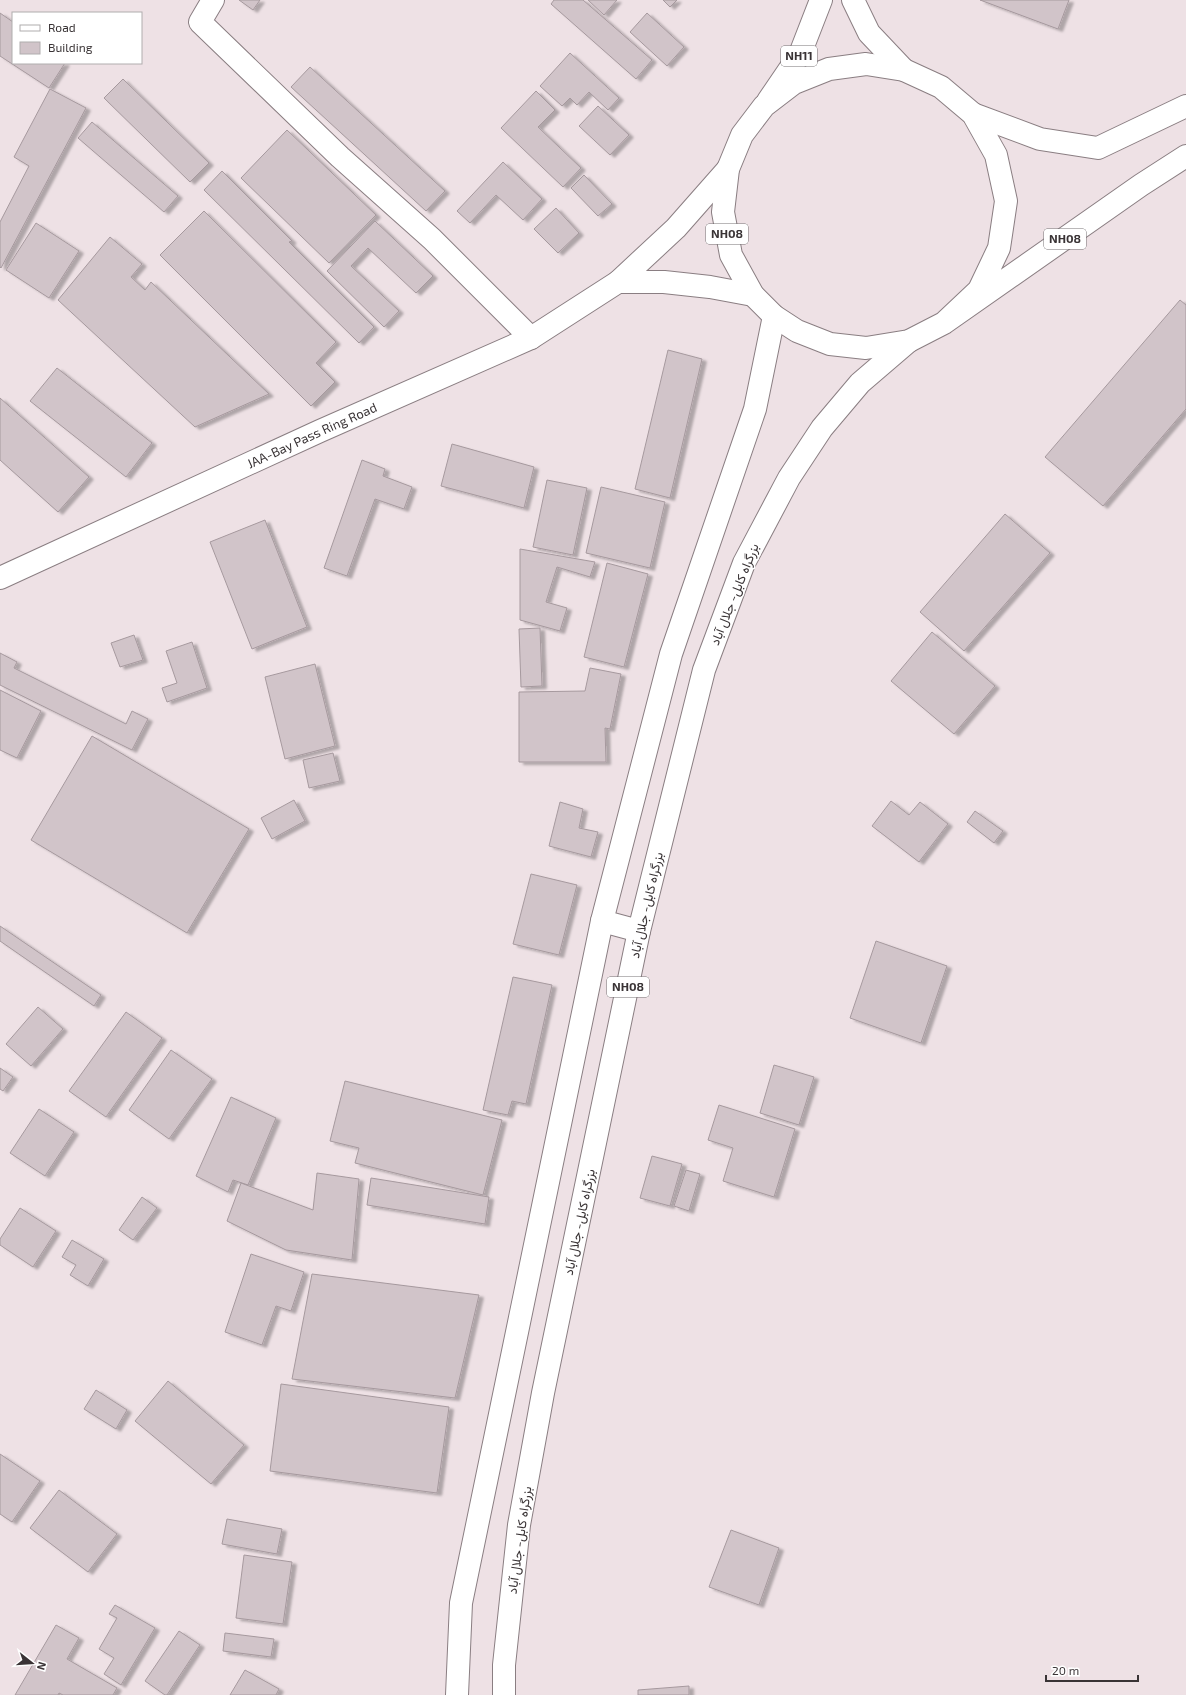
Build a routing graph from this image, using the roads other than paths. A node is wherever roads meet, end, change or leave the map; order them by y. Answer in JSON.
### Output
{"nodes":[{"id":1,"x":213,"y":0,"type":"edge"},
{"id":2,"x":821,"y":0,"type":"edge"},
{"id":3,"x":853,"y":0,"type":"edge"},
{"id":4,"x":904,"y":70,"type":"junction"},
{"id":5,"x":764,"y":106,"type":"junction"},
{"id":6,"x":1186,"y":106,"type":"edge"},
{"id":7,"x":973,"y":114,"type":"junction"},
{"id":8,"x":1186,"y":156,"type":"edge"},
{"id":9,"x":728,"y":169,"type":"junction"},
{"id":10,"x":618,"y":282,"type":"junction"},
{"id":11,"x":753,"y":295,"type":"junction"},
{"id":12,"x":774,"y":316,"type":"junction"},
{"id":13,"x":944,"y":323,"type":"junction"},
{"id":14,"x":531,"y":338,"type":"junction"},
{"id":15,"x":909,"y":342,"type":"junction"},
{"id":16,"x":0,"y":578,"type":"edge"},
{"id":17,"x":602,"y":921,"type":"junction"},
{"id":18,"x":639,"y":931,"type":"junction"},
{"id":19,"x":457,"y":1695,"type":"edge"},
{"id":20,"x":504,"y":1695,"type":"edge"}],
"edges":[{"from":1,"to":14,"type":"main road"},
{"from":2,"to":5,"type":"main road","number":"NH11"},
{"from":3,"to":4,"type":"main road"},
{"from":4,"to":5,"type":"main road","name":"بزرگراه کابل- جلال آباد","number":"NH08"},
{"from":4,"to":7,"type":"main road","name":"بزرگراه کابل- جلال آباد","number":"NH08"},
{"from":5,"to":9,"type":"main road","name":"بزرگراه کابل- جلال آباد","number":"NH08"},
{"from":6,"to":7,"type":"main road","name":"بزرگراه کابل- جلال آباد","number":"NH08"},
{"from":7,"to":13,"type":"main road","name":"بزرگراه کابل- جلال آباد","number":"NH08"},
{"from":8,"to":13,"type":"main road","name":"بزرگراه کابل- جلال آباد","number":"NH08"},
{"from":9,"to":10,"type":"main road","name":"JAA-Bay Pass Ring Road"},
{"from":9,"to":11,"type":"main road","name":"بزرگراه کابل- جلال آباد","number":"NH08"},
{"from":10,"to":11,"type":"main road"},
{"from":10,"to":14,"type":"main road","name":"JAA-Bay Pass Ring Road"},
{"from":11,"to":12,"type":"main road","name":"بزرگراه کابل- جلال آباد","number":"NH08"},
{"from":12,"to":15,"type":"main road","name":"بزرگراه کابل- جلال آباد","number":"NH08"},
{"from":12,"to":17,"type":"main road","number":"NH08"},
{"from":13,"to":15,"type":"main road","name":"بزرگراه کابل- جلال آباد","number":"NH08"},
{"from":14,"to":16,"type":"main road","name":"JAA-Bay Pass Ring Road"},
{"from":15,"to":18,"type":"main road","name":"بزرگراه کابل- جلال آباد","number":"NH08"},
{"from":17,"to":18,"type":"main road"},
{"from":17,"to":19,"type":"main road","number":"NH08"},
{"from":18,"to":20,"type":"main road","name":"بزرگراه کابل- جلال آباد","number":"NH08"}]}
